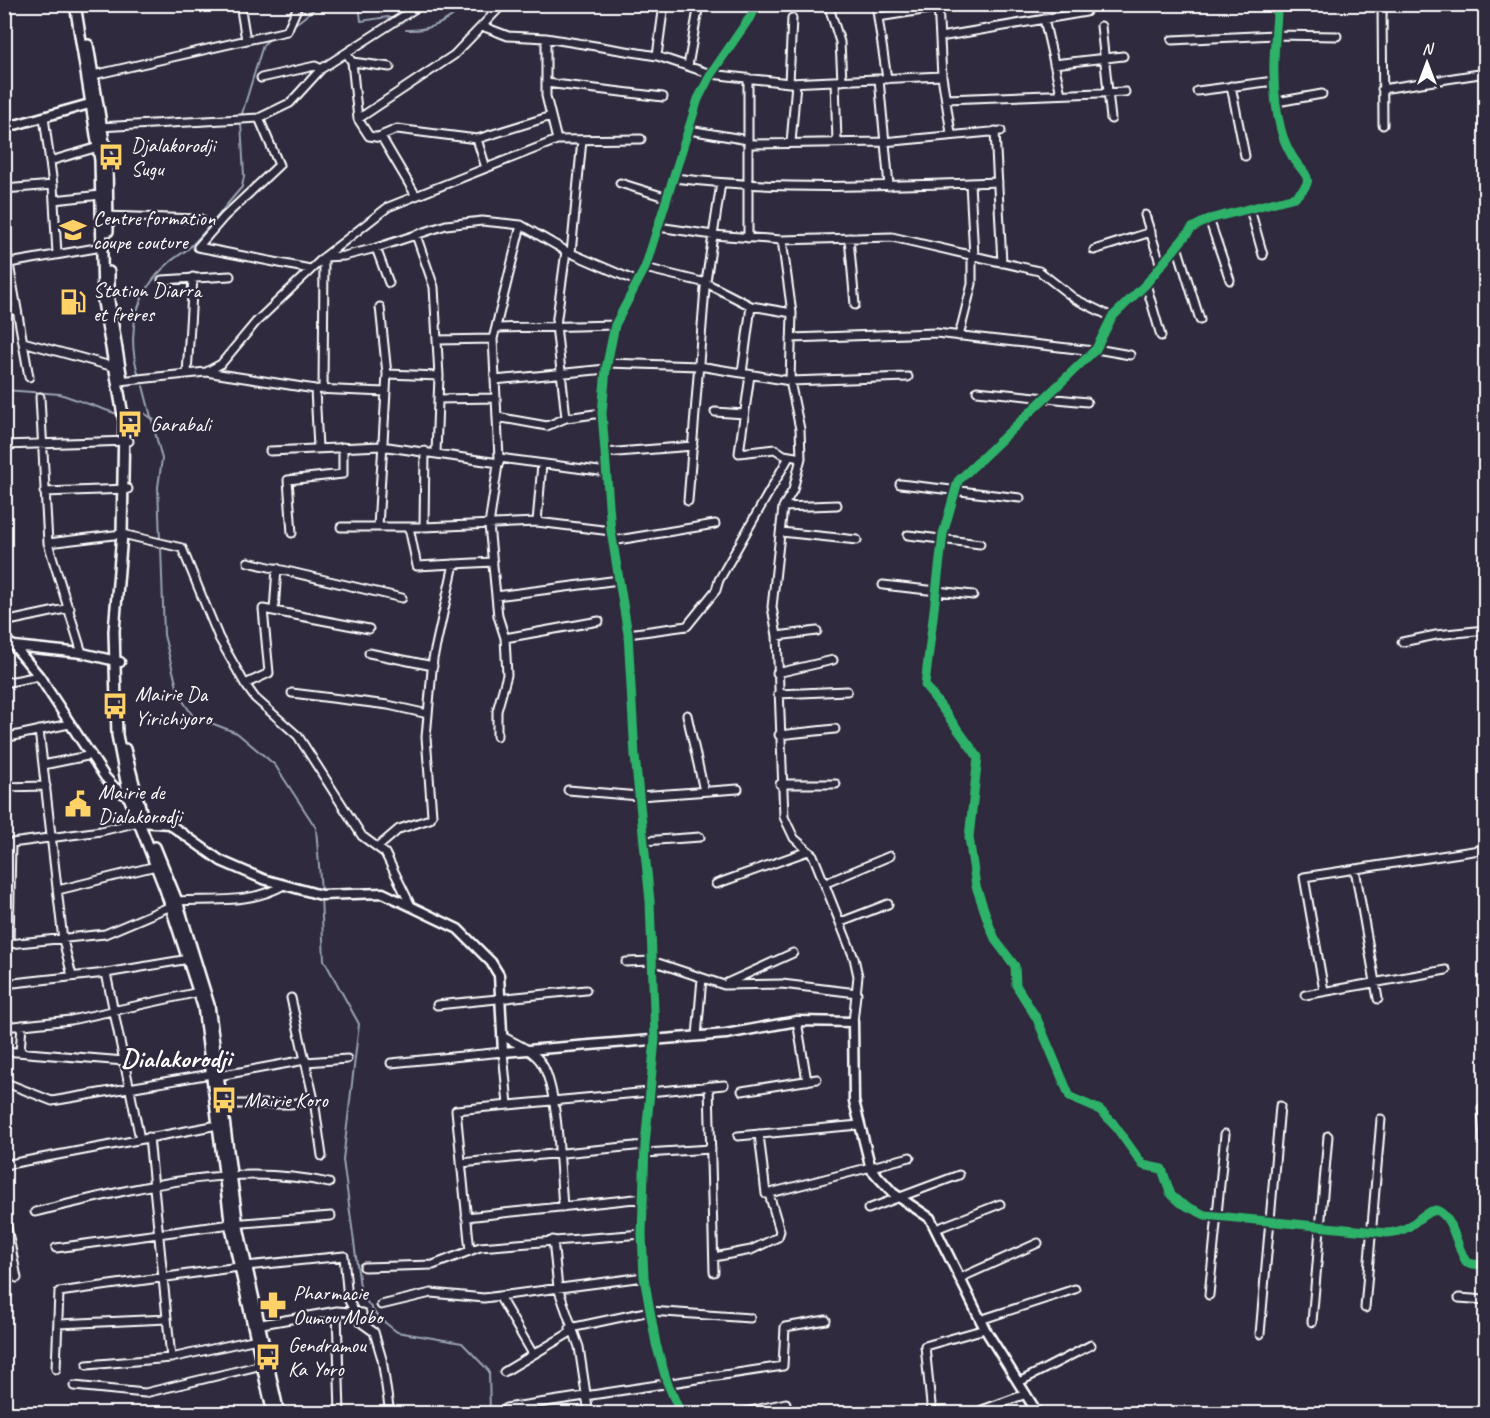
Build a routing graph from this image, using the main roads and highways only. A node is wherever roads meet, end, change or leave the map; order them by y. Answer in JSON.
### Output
{"nodes":[{"id":1,"x":75,"y":4,"type":"edge"},
{"id":2,"x":81,"y":4,"type":"edge"},
{"id":3,"x":90,"y":75,"type":"junction"},
{"id":4,"x":102,"y":146,"type":"junction"},
{"id":5,"x":104,"y":216,"type":"junction"},
{"id":6,"x":117,"y":368,"type":"junction"},
{"id":7,"x":117,"y":662,"type":"junction"},
{"id":8,"x":142,"y":821,"type":"junction"},
{"id":9,"x":174,"y":904,"type":"junction"},
{"id":10,"x":215,"y":1075,"type":"junction"},
{"id":11,"x":227,"y":1175,"type":"junction"},
{"id":12,"x":257,"y":1325,"type":"junction"},
{"id":13,"x":273,"y":1413,"type":"edge"},
{"id":14,"x":279,"y":1413,"type":"edge"}],
"edges":[{"from":1,"to":3,"type":"main road"},
{"from":2,"to":3,"type":"main road"},
{"from":3,"to":4,"type":"main road"},
{"from":4,"to":5,"type":"main road"},
{"from":4,"to":5,"type":"main road"},
{"from":5,"to":6,"type":"main road"},
{"from":5,"to":6,"type":"main road"},
{"from":6,"to":7,"type":"main road"},
{"from":7,"to":8,"type":"main road"},
{"from":7,"to":8,"type":"main road"},
{"from":8,"to":9,"type":"main road"},
{"from":8,"to":9,"type":"main road"},
{"from":9,"to":10,"type":"main road"},
{"from":9,"to":10,"type":"main road"},
{"from":10,"to":11,"type":"main road"},
{"from":10,"to":11,"type":"main road"},
{"from":11,"to":12,"type":"main road"},
{"from":12,"to":13,"type":"main road"},
{"from":12,"to":14,"type":"main road"}]}
